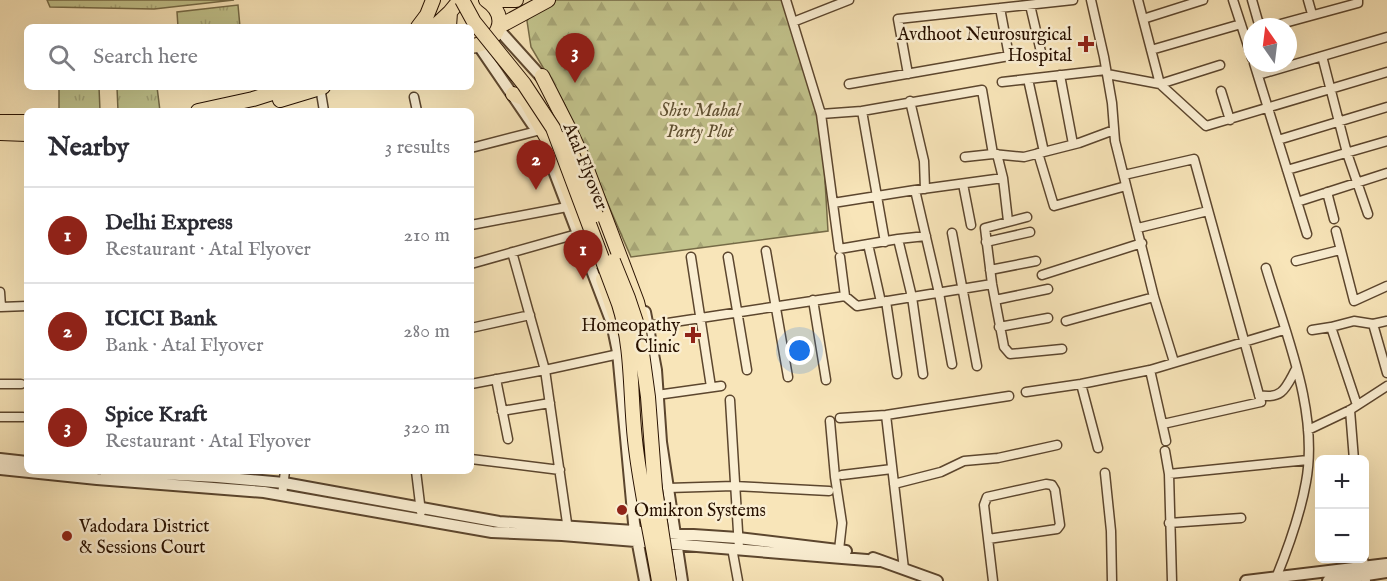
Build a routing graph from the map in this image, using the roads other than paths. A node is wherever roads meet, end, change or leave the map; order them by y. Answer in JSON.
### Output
{"nodes":[{"id":1,"x":433,"y":0,"type":"edge"},
{"id":2,"x":472,"y":0,"type":"edge"},
{"id":3,"x":486,"y":0,"type":"edge"},
{"id":4,"x":503,"y":0,"type":"edge"},
{"id":5,"x":516,"y":0,"type":"edge"},
{"id":6,"x":786,"y":0,"type":"edge"},
{"id":7,"x":849,"y":0,"type":"edge"},
{"id":8,"x":1073,"y":0,"type":"edge"},
{"id":9,"x":1091,"y":0,"type":"edge"},
{"id":10,"x":1138,"y":0,"type":"edge"},
{"id":11,"x":1203,"y":0,"type":"edge"},
{"id":12,"x":1233,"y":0,"type":"edge"},
{"id":13,"x":1252,"y":0,"type":"edge"},
{"id":14,"x":1308,"y":0,"type":"edge"},
{"id":15,"x":1358,"y":0,"type":"edge"},
{"id":16,"x":544,"y":1,"type":"edge"},
{"id":17,"x":454,"y":4,"type":"edge"},
{"id":18,"x":1030,"y":5,"type":"junction"},
{"id":19,"x":1000,"y":8,"type":"junction"},
{"id":20,"x":1312,"y":14,"type":"junction"},
{"id":21,"x":1257,"y":18,"type":"edge"},
{"id":22,"x":1143,"y":19,"type":"junction"},
{"id":23,"x":1297,"y":19,"type":"edge"},
{"id":24,"x":793,"y":22,"type":"junction"},
{"id":25,"x":420,"y":24,"type":"edge"},
{"id":26,"x":437,"y":24,"type":"edge"},
{"id":27,"x":450,"y":24,"type":"edge"},
{"id":28,"x":1241,"y":24,"type":"junction"},
{"id":29,"x":499,"y":28,"type":"junction"},
{"id":30,"x":1243,"y":30,"type":"edge"},
{"id":31,"x":1387,"y":37,"type":"edge"},
{"id":32,"x":475,"y":46,"type":"edge"},
{"id":33,"x":1151,"y":50,"type":"junction"},
{"id":34,"x":1041,"y":52,"type":"dead end"},
{"id":35,"x":1322,"y":56,"type":"junction"},
{"id":36,"x":1220,"y":65,"type":"dead end"},
{"id":37,"x":1107,"y":72,"type":"junction"},
{"id":38,"x":1257,"y":72,"type":"edge"},
{"id":39,"x":1387,"y":72,"type":"edge"},
{"id":40,"x":908,"y":74,"type":"junction"},
{"id":41,"x":1060,"y":75,"type":"junction"},
{"id":42,"x":1258,"y":75,"type":"junction"},
{"id":43,"x":542,"y":76,"type":"junction"},
{"id":44,"x":1028,"y":79,"type":"junction"},
{"id":45,"x":1002,"y":82,"type":"dead end"},
{"id":46,"x":849,"y":84,"type":"dead end"},
{"id":47,"x":1160,"y":84,"type":"junction"},
{"id":48,"x":282,"y":90,"type":"edge"},
{"id":49,"x":312,"y":90,"type":"edge"},
{"id":50,"x":322,"y":90,"type":"edge"},
{"id":51,"x":1331,"y":90,"type":"junction"},
{"id":52,"x":1221,"y":91,"type":"dead end"},
{"id":53,"x":513,"y":94,"type":"junction"},
{"id":54,"x":414,"y":97,"type":"dead end"},
{"id":55,"x":910,"y":101,"type":"junction"},
{"id":56,"x":1387,"y":107,"type":"edge"},
{"id":57,"x":212,"y":108,"type":"edge"},
{"id":58,"x":253,"y":108,"type":"edge"},
{"id":59,"x":324,"y":108,"type":"edge"},
{"id":60,"x":416,"y":108,"type":"edge"},
{"id":61,"x":1268,"y":109,"type":"junction"},
{"id":62,"x":862,"y":111,"type":"junction"},
{"id":63,"x":821,"y":114,"type":"junction"},
{"id":64,"x":1230,"y":120,"type":"junction"},
{"id":65,"x":0,"y":122,"type":"edge"},
{"id":66,"x":24,"y":122,"type":"edge"},
{"id":67,"x":1339,"y":122,"type":"junction"},
{"id":68,"x":1114,"y":130,"type":"junction"},
{"id":69,"x":537,"y":131,"type":"junction"},
{"id":70,"x":0,"y":134,"type":"edge"},
{"id":71,"x":24,"y":134,"type":"edge"},
{"id":72,"x":1278,"y":140,"type":"junction"},
{"id":73,"x":1387,"y":141,"type":"edge"},
{"id":74,"x":1073,"y":144,"type":"junction"},
{"id":75,"x":474,"y":147,"type":"edge"},
{"id":76,"x":1041,"y":152,"type":"junction"},
{"id":77,"x":1347,"y":153,"type":"junction"},
{"id":78,"x":995,"y":154,"type":"junction"},
{"id":79,"x":965,"y":157,"type":"dead end"},
{"id":80,"x":1287,"y":170,"type":"junction"},
{"id":81,"x":1387,"y":173,"type":"edge"},
{"id":82,"x":1124,"y":175,"type":"junction"},
{"id":83,"x":1003,"y":178,"type":"junction"},
{"id":84,"x":963,"y":183,"type":"junction"},
{"id":85,"x":1358,"y":184,"type":"junction"},
{"id":86,"x":1126,"y":186,"type":"junction"},
{"id":87,"x":925,"y":189,"type":"junction"},
{"id":88,"x":915,"y":190,"type":"junction"},
{"id":89,"x":1327,"y":192,"type":"junction"},
{"id":90,"x":876,"y":196,"type":"junction"},
{"id":91,"x":1297,"y":202,"type":"junction"},
{"id":92,"x":833,"y":203,"type":"junction"},
{"id":93,"x":567,"y":207,"type":"junction"},
{"id":94,"x":1208,"y":211,"type":"junction"},
{"id":95,"x":1368,"y":214,"type":"dead end"},
{"id":96,"x":1027,"y":217,"type":"dead end"},
{"id":97,"x":1334,"y":219,"type":"dead end"},
{"id":98,"x":1008,"y":221,"type":"junction"},
{"id":99,"x":474,"y":224,"type":"edge"},
{"id":100,"x":971,"y":225,"type":"dead end"},
{"id":101,"x":1138,"y":228,"type":"junction"},
{"id":102,"x":1336,"y":231,"type":"dead end"},
{"id":103,"x":1030,"y":232,"type":"dead end"},
{"id":104,"x":952,"y":233,"type":"dead end"},
{"id":105,"x":577,"y":234,"type":"junction"},
{"id":106,"x":1307,"y":234,"type":"dead end"},
{"id":107,"x":926,"y":236,"type":"junction"},
{"id":108,"x":898,"y":239,"type":"junction"},
{"id":109,"x":885,"y":242,"type":"junction"},
{"id":110,"x":986,"y":242,"type":"junction"},
{"id":111,"x":1142,"y":243,"type":"junction"},
{"id":112,"x":868,"y":244,"type":"junction"},
{"id":113,"x":1340,"y":250,"type":"junction"},
{"id":114,"x":766,"y":251,"type":"dead end"},
{"id":115,"x":512,"y":252,"type":"junction"},
{"id":116,"x":691,"y":257,"type":"dead end"},
{"id":117,"x":728,"y":257,"type":"dead end"},
{"id":118,"x":840,"y":257,"type":"dead end"},
{"id":119,"x":1036,"y":261,"type":"dead end"},
{"id":120,"x":1296,"y":261,"type":"dead end"},
{"id":121,"x":474,"y":263,"type":"edge"},
{"id":122,"x":1266,"y":268,"type":"dead end"},
{"id":123,"x":990,"y":270,"type":"junction"},
{"id":124,"x":1042,"y":275,"type":"dead end"},
{"id":125,"x":992,"y":284,"type":"junction"},
{"id":126,"x":1387,"y":286,"type":"edge"},
{"id":127,"x":963,"y":289,"type":"junction"},
{"id":128,"x":1048,"y":289,"type":"dead end"},
{"id":129,"x":0,"y":292,"type":"edge"},
{"id":130,"x":939,"y":293,"type":"junction"},
{"id":131,"x":845,"y":296,"type":"junction"},
{"id":132,"x":912,"y":297,"type":"junction"},
{"id":133,"x":1154,"y":297,"type":"junction"},
{"id":134,"x":813,"y":300,"type":"junction"},
{"id":135,"x":995,"y":300,"type":"junction"},
{"id":136,"x":883,"y":301,"type":"junction"},
{"id":137,"x":24,"y":306,"type":"edge"},
{"id":138,"x":774,"y":306,"type":"junction"},
{"id":139,"x":736,"y":312,"type":"junction"},
{"id":140,"x":530,"y":315,"type":"junction"},
{"id":141,"x":700,"y":318,"type":"junction"},
{"id":142,"x":1048,"y":318,"type":"dead end"},
{"id":143,"x":1066,"y":321,"type":"dead end"},
{"id":144,"x":1387,"y":321,"type":"edge"},
{"id":145,"x":1373,"y":324,"type":"junction"},
{"id":146,"x":648,"y":326,"type":"junction"},
{"id":147,"x":474,"y":327,"type":"edge"},
{"id":148,"x":999,"y":327,"type":"junction"},
{"id":149,"x":1331,"y":327,"type":"junction"},
{"id":150,"x":1284,"y":330,"type":"junction"},
{"id":151,"x":1312,"y":330,"type":"dead end"},
{"id":152,"x":1245,"y":341,"type":"junction"},
{"id":153,"x":630,"y":349,"type":"junction"},
{"id":154,"x":1062,"y":349,"type":"dead end"},
{"id":155,"x":1174,"y":362,"type":"junction"},
{"id":156,"x":952,"y":364,"type":"dead end"},
{"id":157,"x":977,"y":366,"type":"dead end"},
{"id":158,"x":1296,"y":369,"type":"junction"},
{"id":159,"x":545,"y":370,"type":"junction"},
{"id":160,"x":747,"y":370,"type":"dead end"},
{"id":161,"x":1150,"y":370,"type":"junction"},
{"id":162,"x":1387,"y":373,"type":"edge"},
{"id":163,"x":897,"y":374,"type":"dead end"},
{"id":164,"x":923,"y":374,"type":"dead end"},
{"id":165,"x":788,"y":377,"type":"dead end"},
{"id":166,"x":496,"y":379,"type":"junction"},
{"id":167,"x":826,"y":380,"type":"dead end"},
{"id":168,"x":474,"y":383,"type":"edge"},
{"id":169,"x":0,"y":384,"type":"edge"},
{"id":170,"x":21,"y":384,"type":"dead end"},
{"id":171,"x":1081,"y":384,"type":"junction"},
{"id":172,"x":1387,"y":386,"type":"edge"},
{"id":173,"x":1026,"y":392,"type":"dead end"},
{"id":174,"x":657,"y":395,"type":"junction"},
{"id":175,"x":1259,"y":395,"type":"junction"},
{"id":176,"x":1009,"y":396,"type":"dead end"},
{"id":177,"x":730,"y":400,"type":"dead end"},
{"id":178,"x":550,"y":403,"type":"junction"},
{"id":179,"x":1354,"y":407,"type":"junction"},
{"id":180,"x":502,"y":411,"type":"junction"},
{"id":181,"x":886,"y":416,"type":"junction"},
{"id":182,"x":0,"y":417,"type":"edge"},
{"id":183,"x":23,"y":417,"type":"dead end"},
{"id":184,"x":840,"y":418,"type":"dead end"},
{"id":185,"x":830,"y":421,"type":"dead end"},
{"id":186,"x":1163,"y":424,"type":"junction"},
{"id":187,"x":1308,"y":430,"type":"junction"},
{"id":188,"x":508,"y":439,"type":"dead end"},
{"id":189,"x":1166,"y":441,"type":"dead end"},
{"id":190,"x":1057,"y":445,"type":"dead end"},
{"id":191,"x":1098,"y":448,"type":"dead end"},
{"id":192,"x":1165,"y":451,"type":"dead end"},
{"id":193,"x":1354,"y":455,"type":"edge"},
{"id":194,"x":0,"y":459,"type":"edge"},
{"id":195,"x":474,"y":459,"type":"edge"},
{"id":196,"x":1308,"y":460,"type":"junction"},
{"id":197,"x":24,"y":462,"type":"edge"},
{"id":198,"x":0,"y":468,"type":"edge"},
{"id":199,"x":654,"y":468,"type":"junction"},
{"id":200,"x":24,"y":469,"type":"edge"},
{"id":201,"x":892,"y":469,"type":"junction"},
{"id":202,"x":560,"y":470,"type":"junction"},
{"id":203,"x":1105,"y":473,"type":"dead end"},
{"id":204,"x":99,"y":474,"type":"edge"},
{"id":205,"x":285,"y":474,"type":"edge"},
{"id":206,"x":416,"y":474,"type":"edge"},
{"id":207,"x":640,"y":474,"type":"junction"},
{"id":208,"x":1169,"y":474,"type":"junction"},
{"id":209,"x":842,"y":476,"type":"dead end"},
{"id":210,"x":284,"y":483,"type":"junction"},
{"id":211,"x":894,"y":484,"type":"junction"},
{"id":212,"x":734,"y":486,"type":"junction"},
{"id":213,"x":668,"y":488,"type":"junction"},
{"id":214,"x":829,"y":491,"type":"dead end"},
{"id":215,"x":282,"y":495,"type":"junction"},
{"id":216,"x":420,"y":507,"type":"junction"},
{"id":217,"x":1241,"y":518,"type":"dead end"},
{"id":218,"x":422,"y":520,"type":"junction"},
{"id":219,"x":1169,"y":523,"type":"junction"},
{"id":220,"x":569,"y":532,"type":"junction"},
{"id":221,"x":637,"y":537,"type":"junction"},
{"id":222,"x":988,"y":539,"type":"junction"},
{"id":223,"x":676,"y":541,"type":"junction"},
{"id":224,"x":736,"y":545,"type":"junction"},
{"id":225,"x":839,"y":550,"type":"junction"},
{"id":226,"x":879,"y":561,"type":"junction"},
{"id":227,"x":1387,"y":564,"type":"edge"},
{"id":228,"x":904,"y":569,"type":"junction"},
{"id":229,"x":1364,"y":570,"type":"edge"},
{"id":230,"x":1387,"y":572,"type":"edge"},
{"id":231,"x":1276,"y":578,"type":"junction"},
{"id":232,"x":922,"y":579,"type":"edge"},
{"id":233,"x":645,"y":581,"type":"edge"},
{"id":234,"x":651,"y":581,"type":"edge"},
{"id":235,"x":659,"y":581,"type":"edge"},
{"id":236,"x":669,"y":581,"type":"edge"},
{"id":237,"x":676,"y":581,"type":"edge"},
{"id":238,"x":683,"y":581,"type":"edge"},
{"id":239,"x":738,"y":581,"type":"edge"},
{"id":240,"x":936,"y":581,"type":"edge"},
{"id":241,"x":993,"y":581,"type":"edge"},
{"id":242,"x":1112,"y":581,"type":"edge"},
{"id":243,"x":1172,"y":581,"type":"edge"},
{"id":244,"x":1246,"y":581,"type":"edge"},
{"id":245,"x":1328,"y":581,"type":"edge"}],
"edges":[{"from":1,"to":25,"type":"main road"},
{"from":2,"to":153,"type":"main road","name":"Atal Flyover","bridge":true},
{"from":3,"to":29,"type":"main road"},
{"from":4,"to":5,"type":"main road"},
{"from":6,"to":24,"type":"street"},
{"from":7,"to":24,"type":"street"},
{"from":8,"to":18,"type":"street"},
{"from":9,"to":37,"type":"street"},
{"from":10,"to":22,"type":"street"},
{"from":11,"to":22,"type":"street"},
{"from":12,"to":28,"type":"street"},
{"from":13,"to":21,"type":"street"},
{"from":14,"to":20,"type":"street"},
{"from":15,"to":20,"type":"street"},
{"from":16,"to":29,"type":"main road"},
{"from":17,"to":26,"type":"main road"},
{"from":17,"to":27,"type":"main road"},
{"from":17,"to":153,"type":"main road","name":"Atal Flyover","bridge":true},
{"from":18,"to":19,"type":"street"},
{"from":18,"to":34,"type":"street"},
{"from":19,"to":40,"type":"street"},
{"from":19,"to":40,"type":"street"},
{"from":20,"to":23,"type":"street"},
{"from":22,"to":33,"type":"street"},
{"from":24,"to":63,"type":"street"},
{"from":28,"to":30,"type":"street"},
{"from":28,"to":33,"type":"street"},
{"from":29,"to":32,"type":"main road"},
{"from":29,"to":43,"type":"street"},
{"from":31,"to":35,"type":"street"},
{"from":32,"to":53,"type":"street"},
{"from":33,"to":47,"type":"street"},
{"from":35,"to":42,"type":"street"},
{"from":35,"to":51,"type":"street"},
{"from":36,"to":47,"type":"street"},
{"from":37,"to":41,"type":"street"},
{"from":37,"to":47,"type":"street"},
{"from":37,"to":68,"type":"street"},
{"from":38,"to":42,"type":"street"},
{"from":39,"to":51,"type":"street"},
{"from":40,"to":46,"type":"street"},
{"from":41,"to":44,"type":"street"},
{"from":41,"to":74,"type":"street"},
{"from":42,"to":61,"type":"street"},
{"from":43,"to":146,"type":"street"},
{"from":43,"to":153,"type":"main road"},
{"from":44,"to":45,"type":"street"},
{"from":44,"to":76,"type":"street"},
{"from":47,"to":64,"type":"street"},
{"from":48,"to":57,"type":"main road"},
{"from":49,"to":58,"type":"main road"},
{"from":50,"to":59,"type":"street"},
{"from":51,"to":61,"type":"street"},
{"from":51,"to":67,"type":"street"},
{"from":52,"to":64,"type":"street"},
{"from":53,"to":69,"type":"street"},
{"from":53,"to":153,"type":"main road"},
{"from":54,"to":60,"type":"street"},
{"from":55,"to":62,"type":"street"},
{"from":55,"to":78,"type":"street"},
{"from":55,"to":87,"type":"street"},
{"from":56,"to":67,"type":"street"},
{"from":61,"to":64,"type":"street"},
{"from":61,"to":72,"type":"street"},
{"from":62,"to":63,"type":"street"},
{"from":62,"to":90,"type":"street"},
{"from":63,"to":92,"type":"street"},
{"from":65,"to":66,"type":"main road"},
{"from":67,"to":72,"type":"street"},
{"from":67,"to":77,"type":"street"},
{"from":68,"to":74,"type":"street"},
{"from":68,"to":82,"type":"street"},
{"from":69,"to":75,"type":"street"},
{"from":69,"to":93,"type":"street"},
{"from":70,"to":71,"type":"main road"},
{"from":72,"to":80,"type":"street"},
{"from":73,"to":77,"type":"street"},
{"from":74,"to":76,"type":"street"},
{"from":76,"to":78,"type":"street"},
{"from":76,"to":86,"type":"street"},
{"from":77,"to":80,"type":"street"},
{"from":77,"to":85,"type":"street"},
{"from":78,"to":79,"type":"street"},
{"from":78,"to":83,"type":"street"},
{"from":80,"to":91,"type":"street"},
{"from":81,"to":85,"type":"street"},
{"from":82,"to":86,"type":"street"},
{"from":82,"to":94,"type":"street"},
{"from":83,"to":84,"type":"street"},
{"from":83,"to":98,"type":"street"},
{"from":84,"to":87,"type":"street"},
{"from":84,"to":100,"type":"street"},
{"from":85,"to":89,"type":"street"},
{"from":85,"to":95,"type":"street"},
{"from":86,"to":101,"type":"street"},
{"from":87,"to":88,"type":"street"},
{"from":88,"to":90,"type":"street"},
{"from":88,"to":107,"type":"street"},
{"from":89,"to":91,"type":"street"},
{"from":89,"to":97,"type":"street"},
{"from":90,"to":92,"type":"street"},
{"from":90,"to":109,"type":"street"},
{"from":91,"to":106,"type":"street"},
{"from":92,"to":112,"type":"street"},
{"from":93,"to":99,"type":"street"},
{"from":93,"to":105,"type":"street"},
{"from":94,"to":101,"type":"street"},
{"from":94,"to":152,"type":"street"},
{"from":96,"to":98,"type":"street"},
{"from":98,"to":110,"type":"street"},
{"from":101,"to":111,"type":"street"},
{"from":102,"to":113,"type":"street"},
{"from":103,"to":110,"type":"street"},
{"from":104,"to":127,"type":"street"},
{"from":105,"to":115,"type":"street"},
{"from":105,"to":153,"type":"street"},
{"from":107,"to":108,"type":"street"},
{"from":107,"to":130,"type":"street"},
{"from":108,"to":109,"type":"street"},
{"from":108,"to":132,"type":"street"},
{"from":109,"to":112,"type":"street"},
{"from":110,"to":123,"type":"street"},
{"from":111,"to":124,"type":"street"},
{"from":111,"to":133,"type":"street"},
{"from":112,"to":136,"type":"street"},
{"from":113,"to":120,"type":"street"},
{"from":113,"to":126,"type":"street"},
{"from":114,"to":138,"type":"street"},
{"from":115,"to":121,"type":"street"},
{"from":115,"to":140,"type":"street"},
{"from":116,"to":141,"type":"street"},
{"from":117,"to":139,"type":"street"},
{"from":118,"to":131,"type":"street"},
{"from":119,"to":123,"type":"street"},
{"from":122,"to":150,"type":"street"},
{"from":123,"to":125,"type":"street"},
{"from":125,"to":127,"type":"street"},
{"from":125,"to":135,"type":"street"},
{"from":127,"to":130,"type":"street"},
{"from":127,"to":157,"type":"street"},
{"from":128,"to":135,"type":"street"},
{"from":129,"to":137,"type":"street"},
{"from":130,"to":132,"type":"street"},
{"from":130,"to":156,"type":"street"},
{"from":131,"to":134,"type":"street"},
{"from":131,"to":136,"type":"street"},
{"from":132,"to":136,"type":"street"},
{"from":132,"to":164,"type":"street"},
{"from":133,"to":143,"type":"street"},
{"from":133,"to":155,"type":"street"},
{"from":134,"to":138,"type":"street"},
{"from":134,"to":167,"type":"street"},
{"from":135,"to":148,"type":"street"},
{"from":136,"to":163,"type":"street"},
{"from":138,"to":139,"type":"street"},
{"from":138,"to":165,"type":"street"},
{"from":139,"to":141,"type":"street"},
{"from":139,"to":160,"type":"street"},
{"from":140,"to":147,"type":"street"},
{"from":140,"to":159,"type":"street"},
{"from":141,"to":146,"type":"street"},
{"from":141,"to":174,"type":"street"},
{"from":142,"to":148,"type":"street"},
{"from":144,"to":145,"type":"street"},
{"from":145,"to":149,"type":"street"},
{"from":145,"to":162,"type":"street"},
{"from":146,"to":174,"type":"street"},
{"from":148,"to":154,"type":"street"},
{"from":149,"to":151,"type":"street"},
{"from":149,"to":179,"type":"street"},
{"from":150,"to":152,"type":"street"},
{"from":150,"to":158,"type":"street"},
{"from":152,"to":155,"type":"street"},
{"from":152,"to":175,"type":"street"},
{"from":153,"to":159,"type":"street"},
{"from":153,"to":199,"type":"main road","name":"Atal Flyover","bridge":true},
{"from":153,"to":207,"type":"main road","name":"Atal Flyover","bridge":true},
{"from":153,"to":221,"type":"street"},
{"from":155,"to":161,"type":"street"},
{"from":158,"to":175,"type":"street"},
{"from":158,"to":187,"type":"street"},
{"from":159,"to":166,"type":"street"},
{"from":159,"to":178,"type":"street"},
{"from":161,"to":171,"type":"street"},
{"from":161,"to":186,"type":"street"},
{"from":166,"to":168,"type":"street"},
{"from":166,"to":180,"type":"street"},
{"from":169,"to":170,"type":"street"},
{"from":171,"to":173,"type":"street"},
{"from":171,"to":191,"type":"street"},
{"from":172,"to":179,"type":"street"},
{"from":174,"to":213,"type":"street"},
{"from":175,"to":186,"type":"street"},
{"from":176,"to":181,"type":"street"},
{"from":177,"to":212,"type":"street"},
{"from":178,"to":180,"type":"street"},
{"from":178,"to":202,"type":"street"},
{"from":179,"to":187,"type":"street"},
{"from":179,"to":193,"type":"street"},
{"from":180,"to":188,"type":"street"},
{"from":181,"to":184,"type":"street"},
{"from":181,"to":201,"type":"street"},
{"from":182,"to":183,"type":"street"},
{"from":185,"to":225,"type":"street"},
{"from":186,"to":189,"type":"street"},
{"from":187,"to":196,"type":"street"},
{"from":190,"to":211,"type":"street"},
{"from":192,"to":208,"type":"street"},
{"from":194,"to":197,"type":"street"},
{"from":195,"to":202,"type":"street"},
{"from":196,"to":208,"type":"street"},
{"from":196,"to":231,"type":"street"},
{"from":198,"to":200,"type":"street"},
{"from":199,"to":236,"type":"main road","name":"Atal Flyover","bridge":true},
{"from":199,"to":237,"type":"main road"},
{"from":201,"to":209,"type":"street"},
{"from":201,"to":211,"type":"street"},
{"from":202,"to":220,"type":"street"},
{"from":203,"to":242,"type":"street"},
{"from":204,"to":210,"type":"street"},
{"from":204,"to":215,"type":"street"},
{"from":205,"to":210,"type":"street"},
{"from":206,"to":216,"type":"street"},
{"from":207,"to":234,"type":"main road","bridge":true},
{"from":207,"to":235,"type":"main road","name":"Atal Flyover","bridge":true},
{"from":208,"to":219,"type":"street"},
{"from":210,"to":215,"type":"street"},
{"from":210,"to":216,"type":"street"},
{"from":211,"to":228,"type":"street"},
{"from":212,"to":213,"type":"street"},
{"from":212,"to":214,"type":"street"},
{"from":212,"to":224,"type":"street"},
{"from":213,"to":223,"type":"street"},
{"from":215,"to":218,"type":"street"},
{"from":216,"to":218,"type":"street"},
{"from":216,"to":220,"type":"street"},
{"from":217,"to":219,"type":"street"},
{"from":218,"to":220,"type":"street"},
{"from":219,"to":243,"type":"street"},
{"from":220,"to":221,"type":"street"},
{"from":221,"to":223,"type":"street"},
{"from":221,"to":233,"type":"street"},
{"from":222,"to":222,"type":"street"},
{"from":222,"to":241,"type":"street"},
{"from":223,"to":224,"type":"street"},
{"from":223,"to":238,"type":"street"},
{"from":224,"to":225,"type":"street"},
{"from":224,"to":226,"type":"street"},
{"from":224,"to":239,"type":"street"},
{"from":225,"to":226,"type":"street"},
{"from":226,"to":228,"type":"street"},
{"from":227,"to":229,"type":"street"},
{"from":228,"to":232,"type":"street"},
{"from":229,"to":230,"type":"street"},
{"from":229,"to":231,"type":"street"},
{"from":229,"to":245,"type":"street"},
{"from":231,"to":244,"type":"street"},
{"from":232,"to":240,"type":"street"}]}
